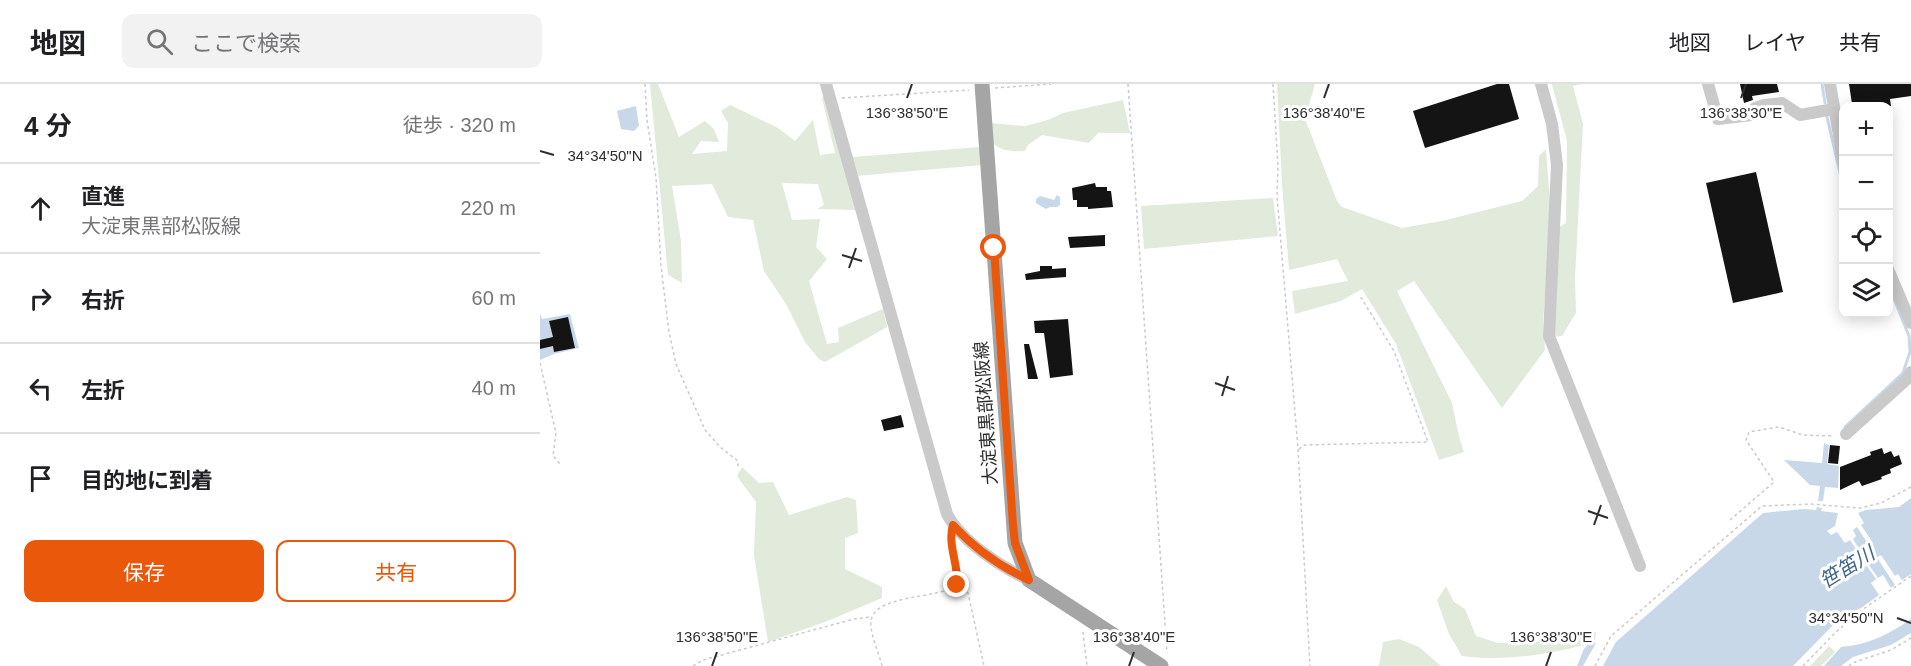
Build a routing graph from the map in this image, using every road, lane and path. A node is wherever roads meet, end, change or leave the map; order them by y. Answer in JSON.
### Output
{"nodes":[{"id":1,"x":645,"y":84,"type":"edge"},
{"id":2,"x":826,"y":84,"type":"edge"},
{"id":3,"x":1051,"y":84,"type":"edge"},
{"id":4,"x":1128,"y":84,"type":"edge"},
{"id":5,"x":1273,"y":84,"type":"edge"},
{"id":6,"x":1541,"y":84,"type":"edge"},
{"id":7,"x":1708,"y":84,"type":"edge"},
{"id":8,"x":1830,"y":84,"type":"edge"},
{"id":9,"x":983,"y":86,"type":"edge"},
{"id":10,"x":830,"y":99,"type":"junction"},
{"id":11,"x":1834,"y":109,"type":"junction"},
{"id":12,"x":1842,"y":156,"type":"edge"},
{"id":13,"x":1893,"y":281,"type":"edge"},
{"id":14,"x":1360,"y":296,"type":"dead end"},
{"id":15,"x":1911,"y":323,"type":"edge"},
{"id":16,"x":540,"y":363,"type":"edge"},
{"id":17,"x":1911,"y":372,"type":"edge"},
{"id":18,"x":1846,"y":434,"type":"joint"},
{"id":19,"x":1298,"y":449,"type":"junction"},
{"id":20,"x":560,"y":464,"type":"dead end"},
{"id":21,"x":738,"y":468,"type":"dead end"},
{"id":22,"x":1911,"y":487,"type":"edge"},
{"id":23,"x":1730,"y":520,"type":"dead end"},
{"id":24,"x":953,"y":525,"type":"junction"},
{"id":25,"x":1640,"y":566,"type":"dead end"},
{"id":26,"x":1911,"y":576,"type":"edge"},
{"id":27,"x":1029,"y":580,"type":"junction"},
{"id":28,"x":957,"y":581,"type":"junction"},
{"id":29,"x":871,"y":616,"type":"junction"},
{"id":30,"x":1085,"y":617,"type":"junction"},
{"id":31,"x":1911,"y":638,"type":"edge"},
{"id":32,"x":1164,"y":660,"type":"edge"},
{"id":33,"x":693,"y":666,"type":"edge"},
{"id":34,"x":882,"y":666,"type":"edge"},
{"id":35,"x":984,"y":666,"type":"edge"},
{"id":36,"x":1087,"y":666,"type":"edge"},
{"id":37,"x":1310,"y":666,"type":"edge"},
{"id":38,"x":1595,"y":666,"type":"edge"},
{"id":39,"x":1803,"y":666,"type":"edge"},
{"id":40,"x":1849,"y":666,"type":"edge"}],
"edges":[{"from":1,"to":21,"type":"path"},
{"from":2,"to":10,"type":"street"},
{"from":3,"to":9,"type":"path"},
{"from":4,"to":32,"type":"path"},
{"from":5,"to":19,"type":"path"},
{"from":6,"to":25,"type":"street"},
{"from":7,"to":11,"type":"street"},
{"from":8,"to":11,"type":"street"},
{"from":9,"to":10,"type":"path"},
{"from":9,"to":27,"type":"main road","name":"大淀東黒部松阪線"},
{"from":10,"to":24,"type":"street"},
{"from":11,"to":12,"type":"street"},
{"from":13,"to":15,"type":"street"},
{"from":14,"to":19,"type":"path"},
{"from":16,"to":20,"type":"path"},
{"from":17,"to":18,"type":"street"},
{"from":18,"to":23,"type":"path"},
{"from":19,"to":37,"type":"path"},
{"from":22,"to":38,"type":"path"},
{"from":24,"to":27,"type":"street"},
{"from":24,"to":28,"type":"path"},
{"from":26,"to":39,"type":"path"},
{"from":27,"to":30,"type":"main road"},
{"from":28,"to":29,"type":"path"},
{"from":28,"to":35,"type":"path"},
{"from":29,"to":33,"type":"path"},
{"from":29,"to":34,"type":"path"},
{"from":30,"to":32,"type":"main road"},
{"from":30,"to":36,"type":"path"},
{"from":31,"to":40,"type":"path"}]}
